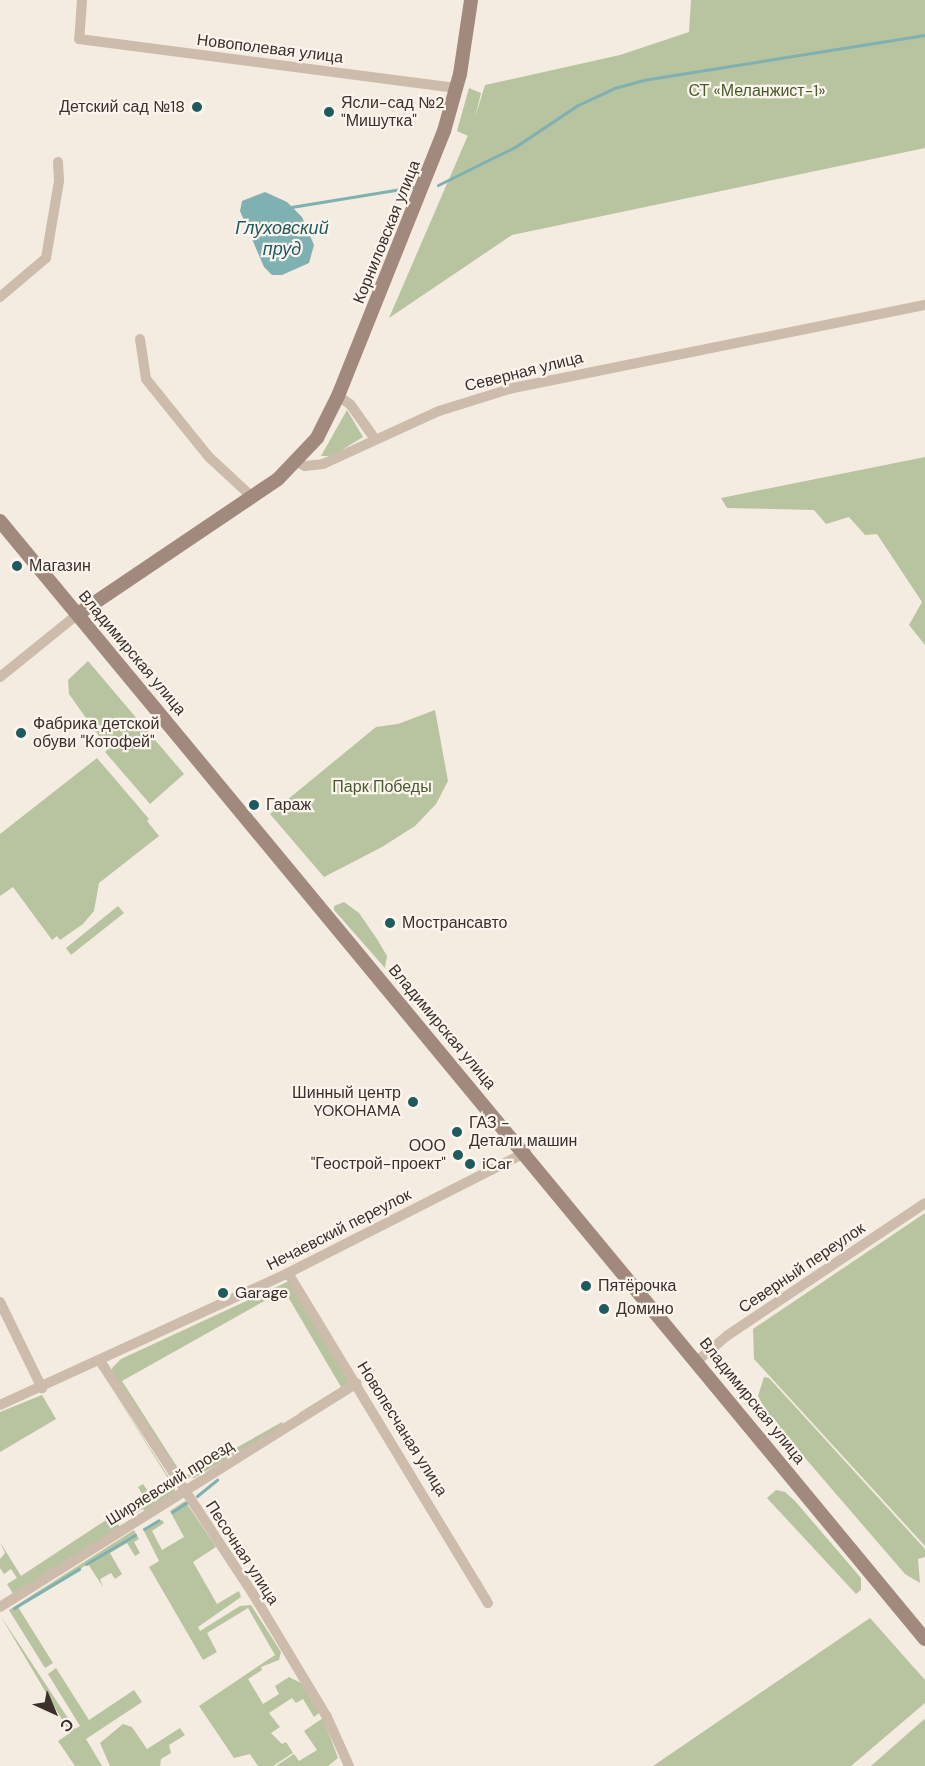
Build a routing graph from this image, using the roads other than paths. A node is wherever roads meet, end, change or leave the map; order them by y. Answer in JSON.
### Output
{"nodes":[{"id":1,"x":82,"y":0,"type":"edge"},
{"id":2,"x":471,"y":0,"type":"edge"},
{"id":3,"x":456,"y":88,"type":"junction"},
{"id":4,"x":58,"y":162,"type":"dead end"},
{"id":5,"x":0,"y":297,"type":"edge"},
{"id":6,"x":925,"y":305,"type":"edge"},
{"id":7,"x":140,"y":339,"type":"dead end"},
{"id":8,"x":338,"y":396,"type":"junction"},
{"id":9,"x":375,"y":438,"type":"junction"},
{"id":10,"x":297,"y":462,"type":"junction"},
{"id":11,"x":252,"y":497,"type":"junction"},
{"id":12,"x":0,"y":521,"type":"edge"},
{"id":13,"x":78,"y":614,"type":"junction"},
{"id":14,"x":0,"y":677,"type":"edge"},
{"id":15,"x":526,"y":1152,"type":"junction"},
{"id":16,"x":925,"y":1203,"type":"edge"},
{"id":17,"x":288,"y":1273,"type":"junction"},
{"id":18,"x":0,"y":1302,"type":"edge"},
{"id":19,"x":697,"y":1360,"type":"junction"},
{"id":20,"x":100,"y":1361,"type":"junction"},
{"id":21,"x":357,"y":1383,"type":"junction"},
{"id":22,"x":42,"y":1388,"type":"junction"},
{"id":23,"x":0,"y":1405,"type":"edge"},
{"id":24,"x":184,"y":1492,"type":"junction"},
{"id":25,"x":488,"y":1603,"type":"dead end"},
{"id":26,"x":0,"y":1607,"type":"edge"},
{"id":27,"x":925,"y":1639,"type":"edge"},
{"id":28,"x":349,"y":1766,"type":"edge"}],
"edges":[{"from":1,"to":3,"type":"street","name":"Новополевая улица"},
{"from":2,"to":3,"type":"street","name":"Корниловская улица"},
{"from":3,"to":8,"type":"street","name":"Корниловская улица"},
{"from":4,"to":5,"type":"street"},
{"from":6,"to":9,"type":"street","name":"Северная улица"},
{"from":7,"to":11,"type":"street"},
{"from":8,"to":9,"type":"street"},
{"from":8,"to":10,"type":"street","name":"Корниловская улица"},
{"from":9,"to":10,"type":"street","name":"Северная улица"},
{"from":10,"to":11,"type":"street"},
{"from":11,"to":13,"type":"street"},
{"from":12,"to":13,"type":"street","name":"Владимирская улица"},
{"from":13,"to":14,"type":"street"},
{"from":13,"to":15,"type":"street","name":"Владимирская улица"},
{"from":15,"to":17,"type":"street","name":"Нечаевский переулок"},
{"from":15,"to":19,"type":"street","name":"Владимирская улица"},
{"from":16,"to":19,"type":"street","name":"Северный переулок"},
{"from":17,"to":20,"type":"street","name":"Нечаевский переулок"},
{"from":17,"to":21,"type":"street","name":"Новопесчаная улица"},
{"from":18,"to":22,"type":"street"},
{"from":19,"to":27,"type":"street","name":"Владимирская улица"},
{"from":20,"to":22,"type":"street","name":"Нечаевский переулок"},
{"from":20,"to":24,"type":"street","name":"Песочная улица"},
{"from":21,"to":24,"type":"street","name":"Ширяевский проезд"},
{"from":21,"to":25,"type":"street","name":"Новопесчаная улица"},
{"from":22,"to":23,"type":"street","name":"Нечаевский переулок"},
{"from":24,"to":26,"type":"street","name":"Ширяевский проезд"},
{"from":24,"to":28,"type":"street","name":"Песочная улица"}]}
